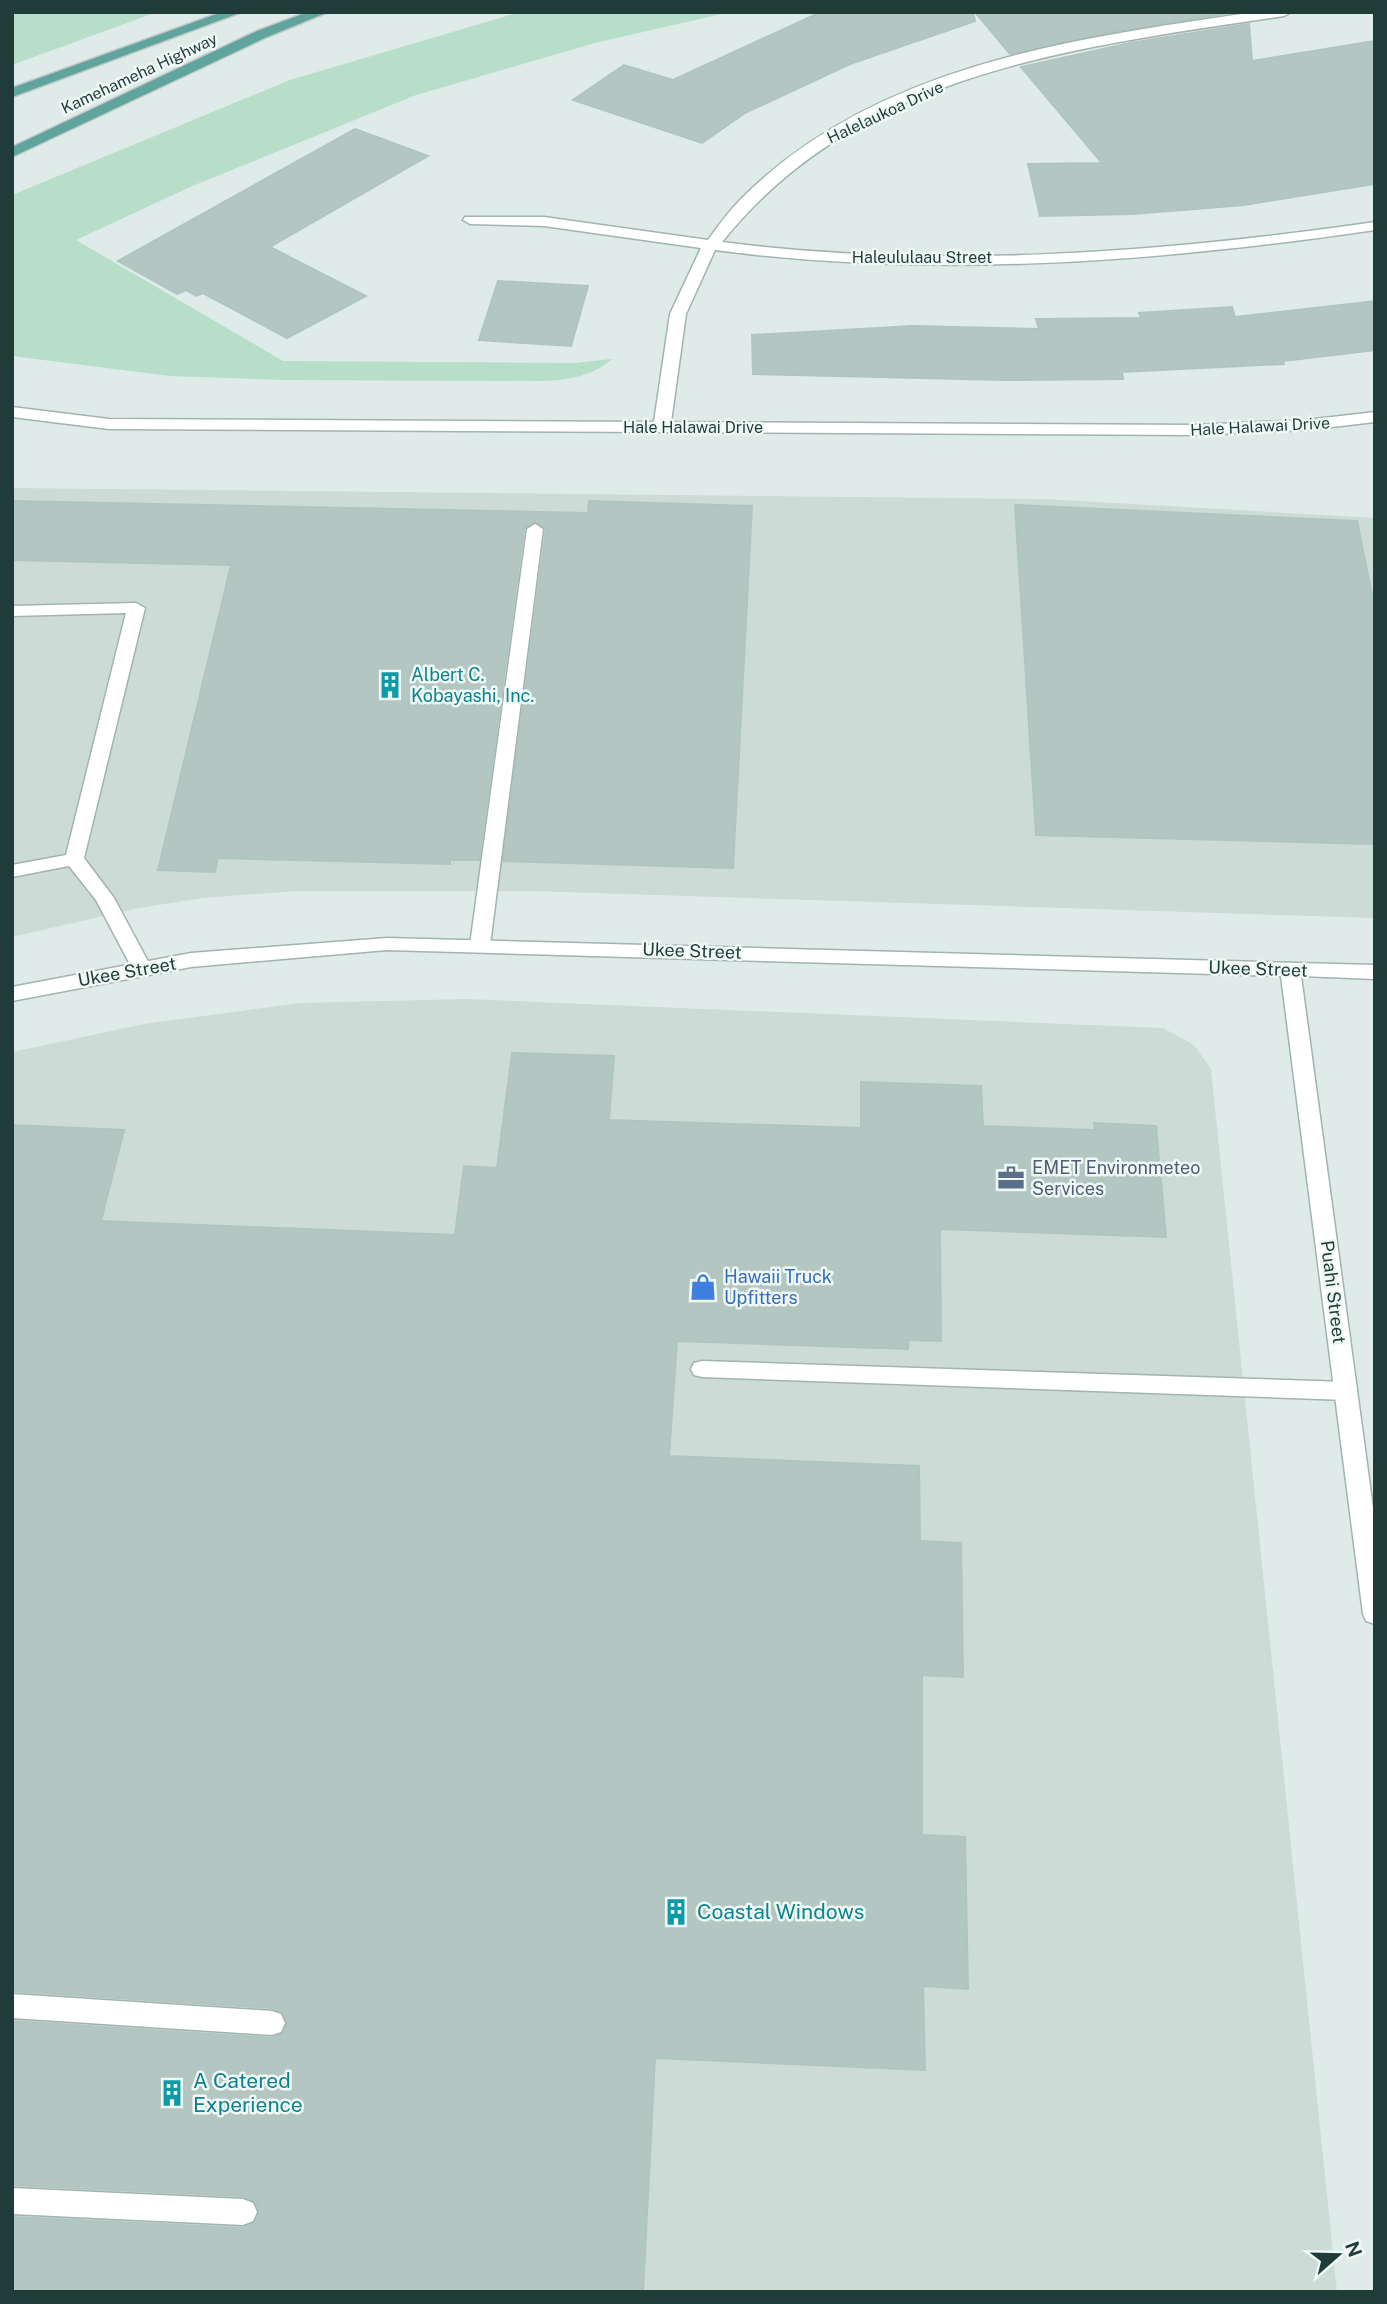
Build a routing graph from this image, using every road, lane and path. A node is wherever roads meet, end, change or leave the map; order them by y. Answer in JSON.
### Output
{"nodes":[{"id":1,"x":235,"y":12,"type":"edge"},
{"id":2,"x":321,"y":12,"type":"edge"},
{"id":3,"x":1284,"y":12,"type":"edge"},
{"id":4,"x":12,"y":93,"type":"edge"},
{"id":5,"x":12,"y":153,"type":"edge"},
{"id":6,"x":470,"y":220,"type":"dead end"},
{"id":7,"x":1375,"y":226,"type":"edge"},
{"id":8,"x":709,"y":246,"type":"junction"},
{"id":9,"x":12,"y":412,"type":"edge"},
{"id":10,"x":1375,"y":417,"type":"edge"},
{"id":11,"x":662,"y":427,"type":"junction"},
{"id":12,"x":535,"y":529,"type":"dead end"},
{"id":13,"x":12,"y":611,"type":"edge"},
{"id":14,"x":74,"y":859,"type":"junction"},
{"id":15,"x":12,"y":871,"type":"edge"},
{"id":16,"x":480,"y":945,"type":"junction"},
{"id":17,"x":141,"y":967,"type":"junction"},
{"id":18,"x":1290,"y":970,"type":"junction"},
{"id":19,"x":1375,"y":972,"type":"edge"},
{"id":20,"x":12,"y":994,"type":"edge"},
{"id":21,"x":702,"y":1369,"type":"dead end"},
{"id":22,"x":1346,"y":1391,"type":"junction"},
{"id":23,"x":1375,"y":1614,"type":"edge"},
{"id":24,"x":12,"y":2006,"type":"edge"},
{"id":25,"x":272,"y":2023,"type":"dead end"},
{"id":26,"x":12,"y":2201,"type":"edge"},
{"id":27,"x":243,"y":2212,"type":"dead end"}],
"edges":[{"from":1,"to":4,"type":"main road","name":"Kamehameha Highway"},
{"from":2,"to":5,"type":"main road","name":"Kamehameha Highway"},
{"from":3,"to":8,"type":"street","name":"Halelaukoa Drive"},
{"from":6,"to":8,"type":"street","name":"Haleululaau Street"},
{"from":7,"to":8,"type":"street","name":"Haleululaau Street"},
{"from":8,"to":11,"type":"street","name":"Halelaukoa Drive"},
{"from":9,"to":11,"type":"street","name":"Hale Halawai Drive"},
{"from":10,"to":11,"type":"street","name":"Hale Halawai Drive"},
{"from":12,"to":16,"type":"street"},
{"from":13,"to":14,"type":"street"},
{"from":14,"to":15,"type":"street"},
{"from":14,"to":17,"type":"street"},
{"from":16,"to":17,"type":"street","name":"Ukee Street"},
{"from":16,"to":18,"type":"street","name":"Ukee Street"},
{"from":17,"to":20,"type":"street","name":"Ukee Street"},
{"from":18,"to":19,"type":"street","name":"Ukee Street"},
{"from":18,"to":22,"type":"street","name":"Puahi Street"},
{"from":21,"to":22,"type":"street"},
{"from":22,"to":23,"type":"street","name":"Puahi Street"},
{"from":24,"to":25,"type":"street"},
{"from":26,"to":27,"type":"street"}]}
